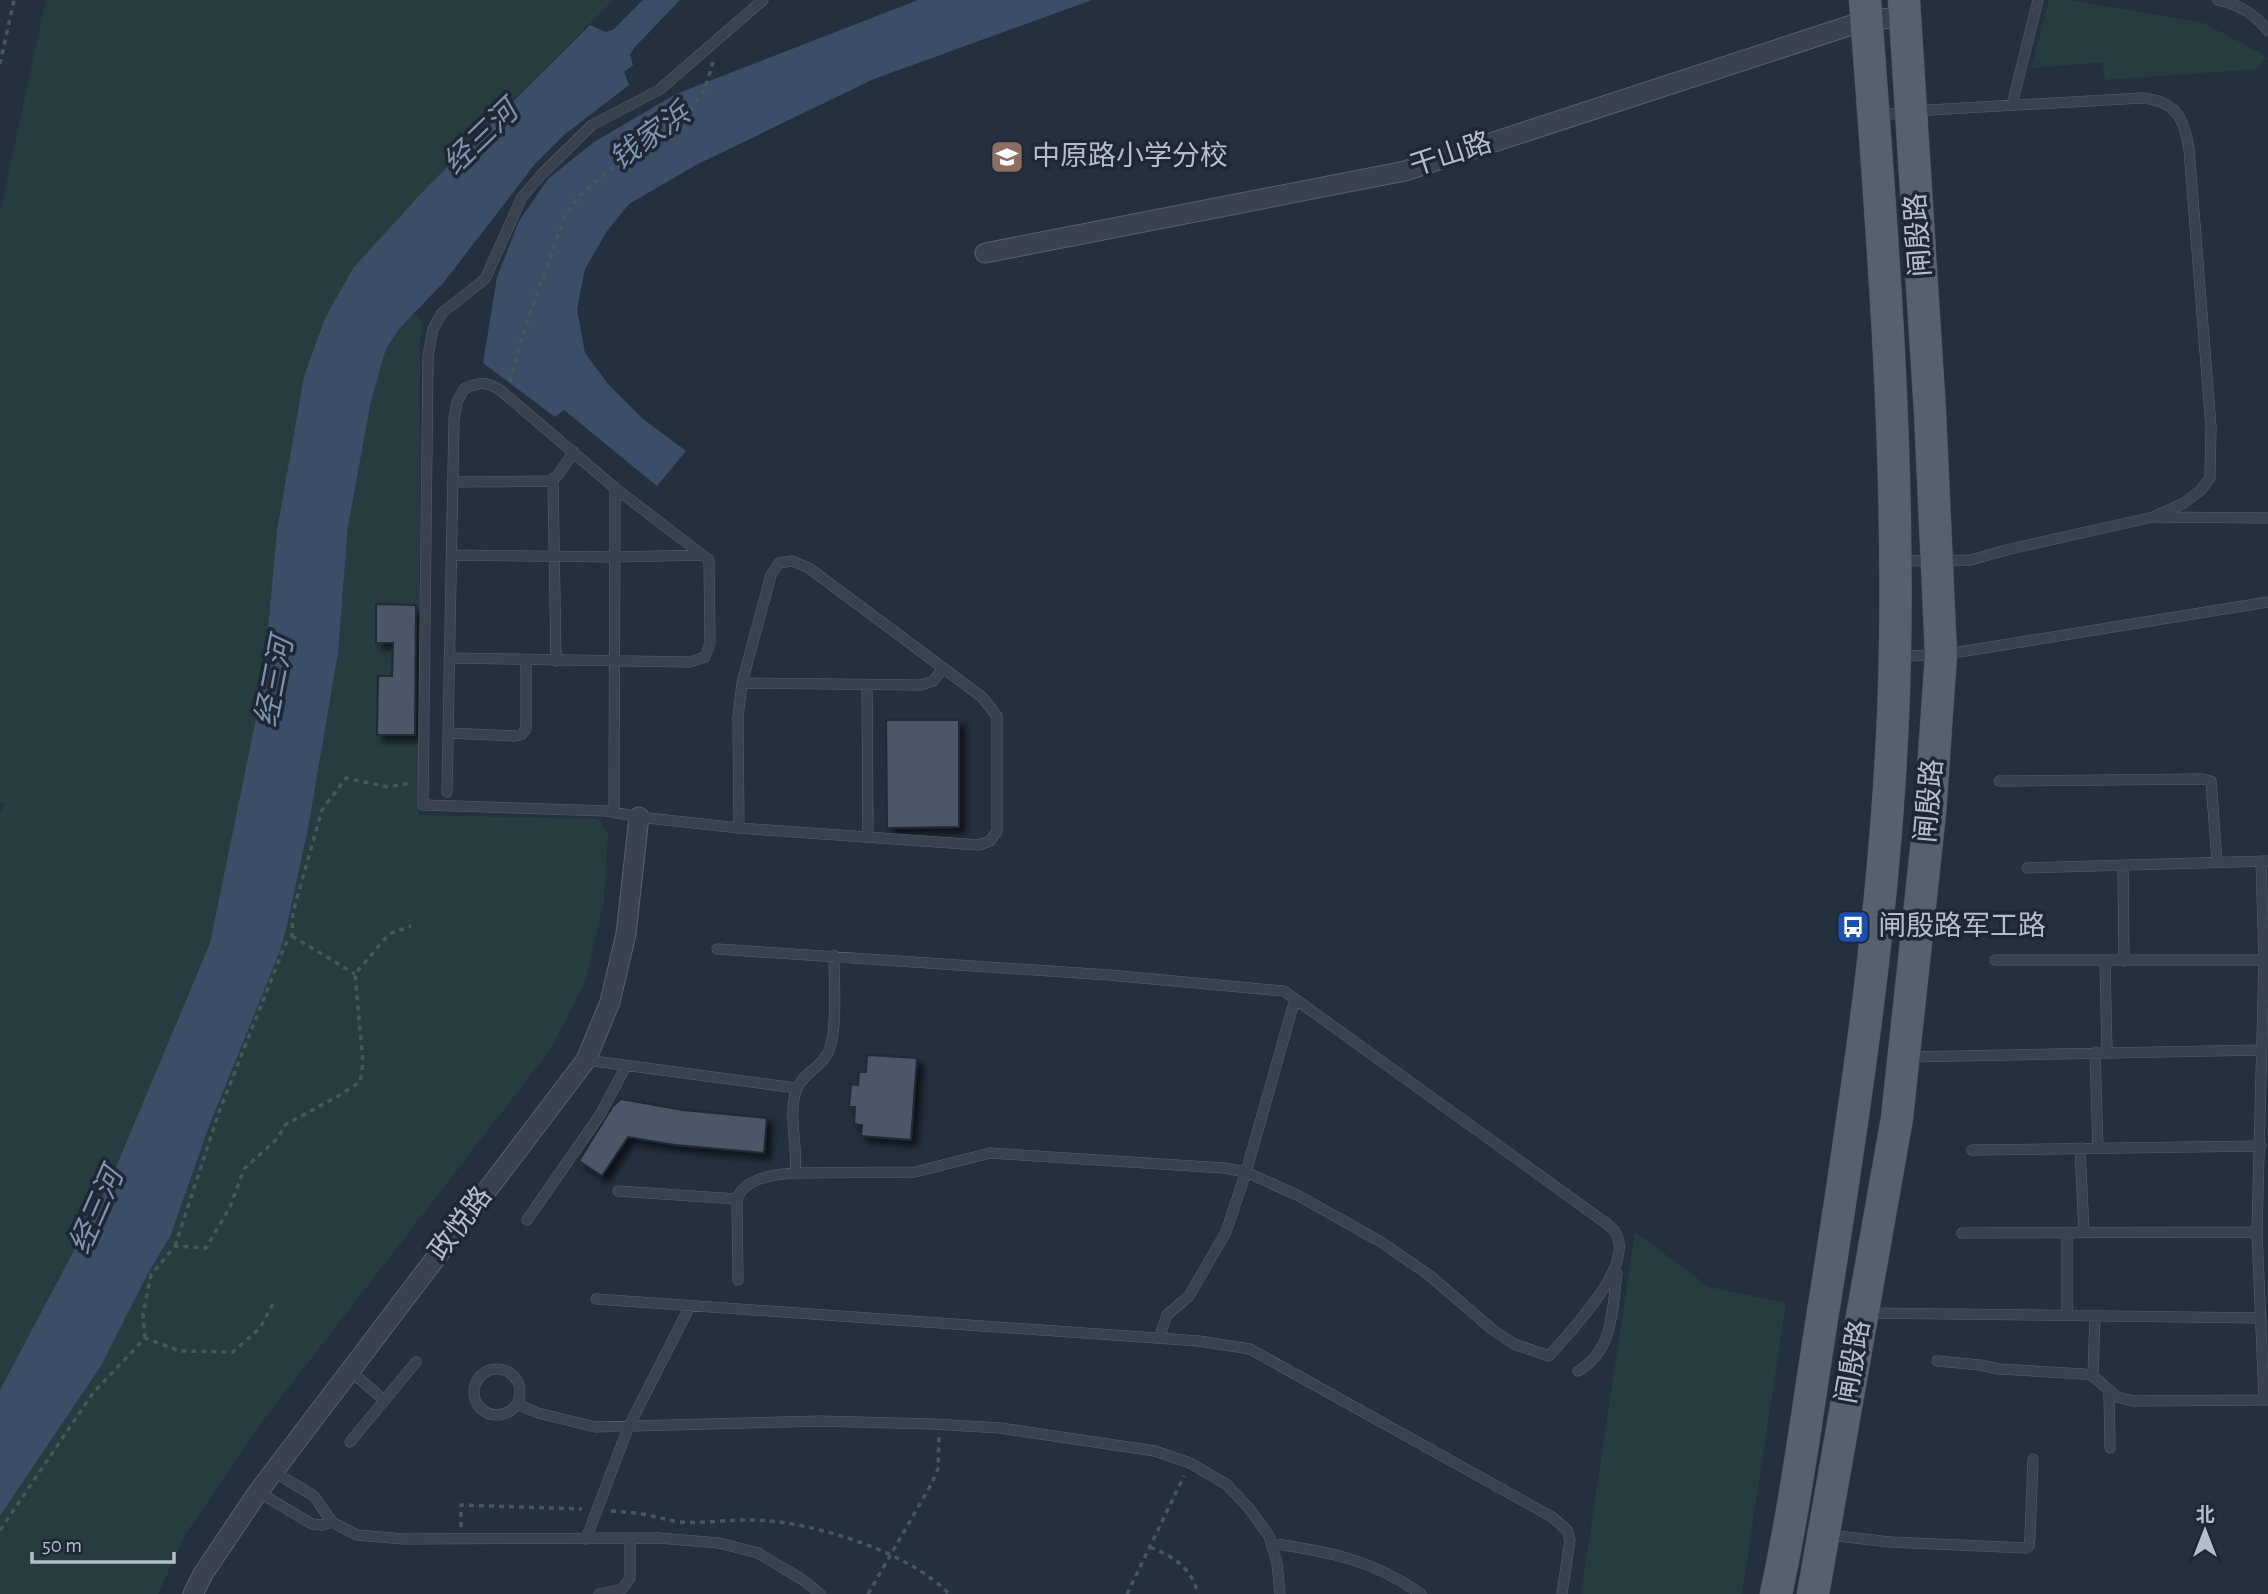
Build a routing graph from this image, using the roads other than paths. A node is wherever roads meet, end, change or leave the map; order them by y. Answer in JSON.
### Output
{"nodes":[{"id":1,"x":763,"y":0,"type":"edge"},
{"id":2,"x":2038,"y":0,"type":"edge"},
{"id":3,"x":2218,"y":0,"type":"edge"},
{"id":4,"x":1905,"y":9,"type":"edge"},
{"id":5,"x":1866,"y":10,"type":"edge"},
{"id":6,"x":2268,"y":31,"type":"edge"},
{"id":7,"x":2012,"y":105,"type":"junction"},
{"id":8,"x":1911,"y":111,"type":"junction"},
{"id":9,"x":1874,"y":117,"type":"junction"},
{"id":10,"x":985,"y":253,"type":"dead end"},
{"id":11,"x":574,"y":452,"type":"junction"},
{"id":12,"x":553,"y":479,"type":"junction"},
{"id":13,"x":453,"y":482,"type":"junction"},
{"id":14,"x":615,"y":488,"type":"junction"},
{"id":15,"x":2153,"y":517,"type":"junction"},
{"id":16,"x":2268,"y":517,"type":"edge"},
{"id":17,"x":451,"y":555,"type":"junction"},
{"id":18,"x":703,"y":555,"type":"junction"},
{"id":19,"x":554,"y":556,"type":"junction"},
{"id":20,"x":615,"y":556,"type":"junction"},
{"id":21,"x":1895,"y":561,"type":"junction"},
{"id":22,"x":1937,"y":562,"type":"junction"},
{"id":23,"x":2268,"y":602,"type":"edge"},
{"id":24,"x":1941,"y":655,"type":"junction"},
{"id":25,"x":1895,"y":656,"type":"junction"},
{"id":26,"x":449,"y":658,"type":"junction"},
{"id":27,"x":526,"y":660,"type":"junction"},
{"id":28,"x":556,"y":661,"type":"junction"},
{"id":29,"x":613,"y":662,"type":"junction"},
{"id":30,"x":943,"y":668,"type":"junction"},
{"id":31,"x":742,"y":683,"type":"junction"},
{"id":32,"x":867,"y":684,"type":"junction"},
{"id":33,"x":448,"y":733,"type":"junction"},
{"id":34,"x":1999,"y":781,"type":"dead end"},
{"id":35,"x":447,"y":792,"type":"dead end"},
{"id":36,"x":614,"y":812,"type":"junction"},
{"id":37,"x":639,"y":817,"type":"junction"},
{"id":38,"x":739,"y":828,"type":"junction"},
{"id":39,"x":868,"y":837,"type":"junction"},
{"id":40,"x":2265,"y":861,"type":"edge"},
{"id":41,"x":2217,"y":862,"type":"junction"},
{"id":42,"x":2123,"y":866,"type":"junction"},
{"id":43,"x":2027,"y":868,"type":"dead end"},
{"id":44,"x":2266,"y":947,"type":"edge"},
{"id":45,"x":717,"y":949,"type":"dead end"},
{"id":46,"x":834,"y":956,"type":"junction"},
{"id":47,"x":1995,"y":960,"type":"dead end"},
{"id":48,"x":2264,"y":960,"type":"junction"},
{"id":49,"x":2105,"y":961,"type":"junction"},
{"id":50,"x":2124,"y":961,"type":"junction"},
{"id":51,"x":1294,"y":999,"type":"junction"},
{"id":52,"x":2264,"y":1043,"type":"edge"},
{"id":53,"x":2095,"y":1052,"type":"junction"},
{"id":54,"x":2107,"y":1052,"type":"junction"},
{"id":55,"x":1903,"y":1057,"type":"junction"},
{"id":56,"x":586,"y":1060,"type":"junction"},
{"id":57,"x":626,"y":1066,"type":"junction"},
{"id":58,"x":796,"y":1088,"type":"junction"},
{"id":59,"x":2264,"y":1125,"type":"edge"},
{"id":60,"x":2261,"y":1146,"type":"junction"},
{"id":61,"x":2080,"y":1148,"type":"junction"},
{"id":62,"x":2098,"y":1148,"type":"junction"},
{"id":63,"x":1972,"y":1150,"type":"dead end"},
{"id":64,"x":795,"y":1172,"type":"junction"},
{"id":65,"x":1246,"y":1172,"type":"junction"},
{"id":66,"x":618,"y":1191,"type":"dead end"},
{"id":67,"x":737,"y":1199,"type":"junction"},
{"id":68,"x":2263,"y":1218,"type":"edge"},
{"id":69,"x":527,"y":1220,"type":"dead end"},
{"id":70,"x":2067,"y":1232,"type":"junction"},
{"id":71,"x":2084,"y":1232,"type":"junction"},
{"id":72,"x":2257,"y":1232,"type":"junction"},
{"id":73,"x":1962,"y":1233,"type":"dead end"},
{"id":74,"x":1619,"y":1255,"type":"junction"},
{"id":75,"x":738,"y":1280,"type":"dead end"},
{"id":76,"x":596,"y":1299,"type":"dead end"},
{"id":77,"x":690,"y":1306,"type":"junction"},
{"id":78,"x":1863,"y":1313,"type":"junction"},
{"id":79,"x":2067,"y":1315,"type":"junction"},
{"id":80,"x":2095,"y":1315,"type":"junction"},
{"id":81,"x":2261,"y":1318,"type":"junction"},
{"id":82,"x":2265,"y":1332,"type":"edge"},
{"id":83,"x":1159,"y":1338,"type":"junction"},
{"id":84,"x":1937,"y":1361,"type":"dead end"},
{"id":85,"x":416,"y":1362,"type":"dead end"},
{"id":86,"x":349,"y":1370,"type":"junction"},
{"id":87,"x":1578,"y":1371,"type":"dead end"},
{"id":88,"x":2093,"y":1376,"type":"junction"},
{"id":89,"x":2109,"y":1392,"type":"junction"},
{"id":90,"x":384,"y":1400,"type":"junction"},
{"id":91,"x":2266,"y":1400,"type":"edge"},
{"id":92,"x":517,"y":1404,"type":"junction"},
{"id":93,"x":628,"y":1427,"type":"junction"},
{"id":94,"x":351,"y":1442,"type":"dead end"},
{"id":95,"x":2110,"y":1448,"type":"dead end"},
{"id":96,"x":2034,"y":1459,"type":"dead end"},
{"id":97,"x":274,"y":1472,"type":"junction"},
{"id":98,"x":258,"y":1492,"type":"junction"},
{"id":99,"x":332,"y":1522,"type":"junction"},
{"id":100,"x":1824,"y":1534,"type":"junction"},
{"id":101,"x":586,"y":1539,"type":"junction"},
{"id":102,"x":630,"y":1539,"type":"junction"},
{"id":103,"x":1271,"y":1543,"type":"junction"},
{"id":104,"x":193,"y":1594,"type":"edge"},
{"id":105,"x":599,"y":1594,"type":"edge"},
{"id":106,"x":820,"y":1594,"type":"edge"},
{"id":107,"x":1280,"y":1594,"type":"edge"},
{"id":108,"x":1421,"y":1594,"type":"edge"},
{"id":109,"x":1562,"y":1594,"type":"edge"},
{"id":110,"x":1776,"y":1594,"type":"edge"},
{"id":111,"x":1813,"y":1594,"type":"edge"}],
"edges":[{"from":1,"to":36,"type":"lane"},
{"from":2,"to":7,"type":"lane"},
{"from":3,"to":6,"type":"lane"},
{"from":4,"to":5,"type":"street","name":"干山路"},
{"from":4,"to":8,"type":"main road","name":"闸殷路"},
{"from":5,"to":9,"type":"main road","name":"闸殷路"},
{"from":5,"to":10,"type":"street","name":"干山路"},
{"from":7,"to":8,"type":"lane"},
{"from":7,"to":15,"type":"lane"},
{"from":8,"to":9,"type":"lane"},
{"from":8,"to":22,"type":"main road","name":"闸殷路"},
{"from":9,"to":21,"type":"main road","name":"闸殷路"},
{"from":11,"to":12,"type":"lane"},
{"from":11,"to":13,"type":"lane"},
{"from":11,"to":14,"type":"lane"},
{"from":12,"to":13,"type":"lane"},
{"from":12,"to":19,"type":"lane"},
{"from":13,"to":17,"type":"lane"},
{"from":14,"to":18,"type":"lane"},
{"from":14,"to":20,"type":"lane"},
{"from":15,"to":16,"type":"lane"},
{"from":15,"to":22,"type":"lane"},
{"from":17,"to":19,"type":"lane"},
{"from":17,"to":26,"type":"lane"},
{"from":18,"to":20,"type":"lane"},
{"from":18,"to":29,"type":"lane"},
{"from":19,"to":20,"type":"lane"},
{"from":19,"to":28,"type":"lane"},
{"from":20,"to":29,"type":"lane"},
{"from":21,"to":22,"type":"lane"},
{"from":21,"to":25,"type":"main road","name":"闸殷路"},
{"from":22,"to":24,"type":"main road","name":"闸殷路"},
{"from":23,"to":24,"type":"lane"},
{"from":24,"to":25,"type":"lane"},
{"from":24,"to":55,"type":"main road","name":"闸殷路"},
{"from":25,"to":110,"type":"main road","name":"闸殷路"},
{"from":26,"to":27,"type":"lane"},
{"from":26,"to":33,"type":"lane"},
{"from":27,"to":28,"type":"lane"},
{"from":27,"to":33,"type":"lane"},
{"from":28,"to":29,"type":"lane"},
{"from":29,"to":36,"type":"lane"},
{"from":30,"to":31,"type":"lane"},
{"from":30,"to":32,"type":"lane"},
{"from":30,"to":39,"type":"lane"},
{"from":31,"to":32,"type":"lane"},
{"from":31,"to":38,"type":"lane"},
{"from":32,"to":39,"type":"lane"},
{"from":33,"to":35,"type":"lane"},
{"from":34,"to":41,"type":"lane"},
{"from":36,"to":37,"type":"lane"},
{"from":37,"to":38,"type":"lane"},
{"from":37,"to":56,"type":"street","name":"政悦路"},
{"from":38,"to":39,"type":"lane"},
{"from":40,"to":41,"type":"lane"},
{"from":40,"to":44,"type":"lane"},
{"from":41,"to":42,"type":"lane"},
{"from":42,"to":43,"type":"lane"},
{"from":42,"to":50,"type":"lane"},
{"from":44,"to":48,"type":"lane"},
{"from":45,"to":46,"type":"lane"},
{"from":46,"to":51,"type":"lane"},
{"from":46,"to":58,"type":"lane"},
{"from":47,"to":49,"type":"lane"},
{"from":48,"to":50,"type":"lane"},
{"from":48,"to":52,"type":"lane"},
{"from":49,"to":50,"type":"lane"},
{"from":49,"to":54,"type":"lane"},
{"from":51,"to":65,"type":"lane"},
{"from":51,"to":74,"type":"lane"},
{"from":52,"to":54,"type":"lane"},
{"from":52,"to":59,"type":"lane"},
{"from":53,"to":54,"type":"lane"},
{"from":53,"to":55,"type":"lane"},
{"from":53,"to":62,"type":"lane"},
{"from":55,"to":78,"type":"main road","name":"闸殷路"},
{"from":56,"to":57,"type":"lane"},
{"from":56,"to":86,"type":"street","name":"政悦路"},
{"from":57,"to":58,"type":"lane"},
{"from":57,"to":69,"type":"lane"},
{"from":58,"to":64,"type":"lane"},
{"from":59,"to":60,"type":"lane"},
{"from":60,"to":62,"type":"lane"},
{"from":60,"to":68,"type":"lane"},
{"from":61,"to":62,"type":"lane"},
{"from":61,"to":63,"type":"lane"},
{"from":61,"to":71,"type":"lane"},
{"from":64,"to":65,"type":"lane"},
{"from":64,"to":67,"type":"lane"},
{"from":65,"to":74,"type":"lane"},
{"from":65,"to":83,"type":"lane"},
{"from":66,"to":67,"type":"lane"},
{"from":67,"to":75,"type":"lane"},
{"from":68,"to":72,"type":"lane"},
{"from":70,"to":71,"type":"lane"},
{"from":70,"to":73,"type":"lane"},
{"from":70,"to":79,"type":"lane"},
{"from":71,"to":72,"type":"lane"},
{"from":72,"to":81,"type":"lane"},
{"from":74,"to":87,"type":"lane"},
{"from":76,"to":77,"type":"lane"},
{"from":77,"to":83,"type":"lane"},
{"from":77,"to":93,"type":"lane"},
{"from":78,"to":79,"type":"lane"},
{"from":78,"to":100,"type":"main road","name":"闸殷路"},
{"from":79,"to":80,"type":"lane"},
{"from":80,"to":81,"type":"lane"},
{"from":80,"to":88,"type":"lane"},
{"from":81,"to":82,"type":"lane"},
{"from":82,"to":91,"type":"lane"},
{"from":83,"to":109,"type":"lane"},
{"from":84,"to":88,"type":"lane"},
{"from":85,"to":90,"type":"lane"},
{"from":86,"to":90,"type":"lane"},
{"from":86,"to":97,"type":"street","name":"政悦路"},
{"from":88,"to":89,"type":"lane"},
{"from":89,"to":91,"type":"lane"},
{"from":89,"to":95,"type":"lane"},
{"from":90,"to":94,"type":"lane"},
{"from":92,"to":92,"type":"lane"},
{"from":92,"to":93,"type":"lane"},
{"from":93,"to":101,"type":"lane"},
{"from":93,"to":103,"type":"lane"},
{"from":96,"to":100,"type":"lane"},
{"from":97,"to":98,"type":"street","name":"政悦路"},
{"from":97,"to":99,"type":"lane"},
{"from":98,"to":99,"type":"lane"},
{"from":98,"to":104,"type":"street","name":"政悦路"},
{"from":99,"to":101,"type":"lane"},
{"from":100,"to":111,"type":"main road","name":"闸殷路"},
{"from":101,"to":102,"type":"lane"},
{"from":102,"to":105,"type":"lane"},
{"from":102,"to":106,"type":"lane"},
{"from":103,"to":107,"type":"lane"},
{"from":103,"to":108,"type":"lane"}]}
